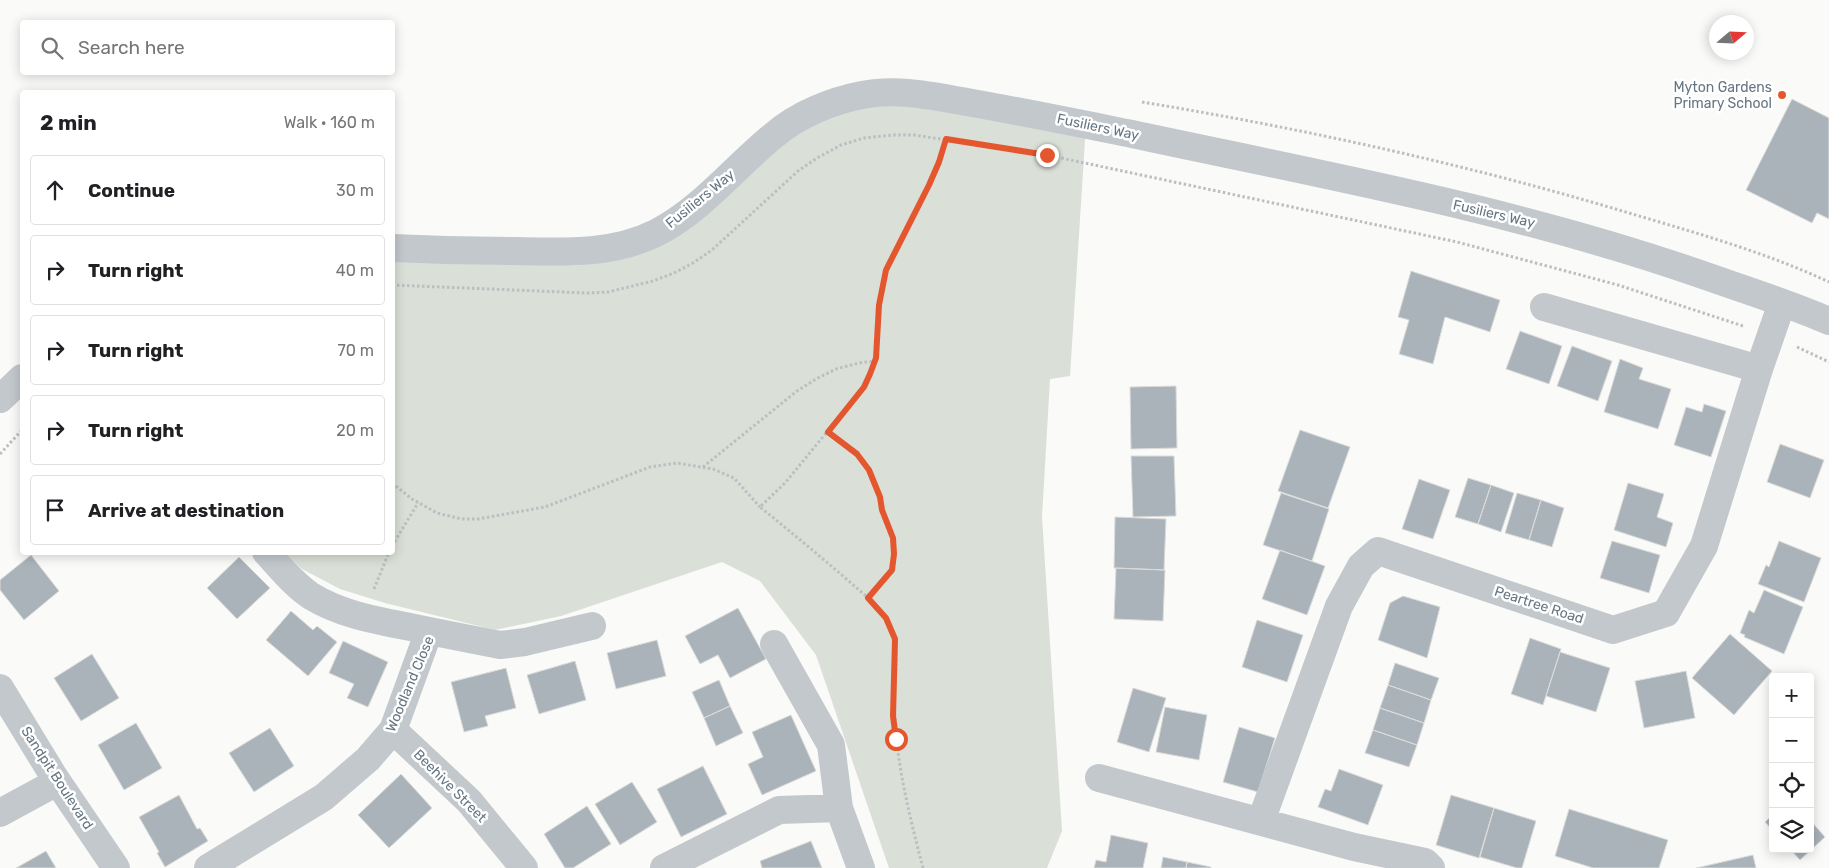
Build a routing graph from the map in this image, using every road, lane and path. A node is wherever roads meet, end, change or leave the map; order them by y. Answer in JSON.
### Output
{"nodes":[{"id":1,"x":946,"y":139,"type":"junction"},
{"id":2,"x":395,"y":248,"type":"edge"},
{"id":3,"x":395,"y":285,"type":"edge"},
{"id":4,"x":1782,"y":303,"type":"junction"},
{"id":5,"x":1544,"y":307,"type":"dead end"},
{"id":6,"x":1829,"y":321,"type":"edge"},
{"id":7,"x":1748,"y":328,"type":"dead end"},
{"id":8,"x":1792,"y":345,"type":"dead end"},
{"id":9,"x":875,"y":362,"type":"junction"},
{"id":10,"x":1829,"y":362,"type":"edge"},
{"id":11,"x":1759,"y":369,"type":"junction"},
{"id":12,"x":20,"y":380,"type":"edge"},
{"id":13,"x":0,"y":399,"type":"edge"},
{"id":14,"x":20,"y":432,"type":"edge"},
{"id":15,"x":828,"y":432,"type":"junction"},
{"id":16,"x":0,"y":454,"type":"edge"},
{"id":17,"x":703,"y":467,"type":"junction"},
{"id":18,"x":395,"y":485,"type":"edge"},
{"id":19,"x":418,"y":503,"type":"junction"},
{"id":20,"x":760,"y":507,"type":"junction"},
{"id":21,"x":395,"y":541,"type":"edge"},
{"id":22,"x":269,"y":555,"type":"edge"},
{"id":23,"x":388,"y":555,"type":"edge"},
{"id":24,"x":868,"y":598,"type":"junction"},
{"id":25,"x":371,"y":619,"type":"junction"},
{"id":26,"x":592,"y":626,"type":"dead end"},
{"id":27,"x":429,"y":631,"type":"junction"},
{"id":28,"x":774,"y":644,"type":"dead end"},
{"id":29,"x":0,"y":688,"type":"edge"},
{"id":30,"x":393,"y":730,"type":"junction"},
{"id":31,"x":1099,"y":778,"type":"dead end"},
{"id":32,"x":57,"y":782,"type":"junction"},
{"id":33,"x":839,"y":808,"type":"junction"},
{"id":34,"x":0,"y":813,"type":"edge"},
{"id":35,"x":1262,"y":821,"type":"junction"},
{"id":36,"x":860,"y":866,"type":"edge"},
{"id":37,"x":116,"y":868,"type":"edge"},
{"id":38,"x":208,"y":868,"type":"edge"},
{"id":39,"x":524,"y":868,"type":"edge"},
{"id":40,"x":664,"y":868,"type":"edge"},
{"id":41,"x":923,"y":868,"type":"edge"},
{"id":42,"x":1431,"y":868,"type":"edge"}],
"edges":[{"from":1,"to":3,"type":"path"},
{"from":1,"to":7,"type":"path"},
{"from":1,"to":9,"type":"path"},
{"from":2,"to":4,"type":"street","name":"Fusiliers Way"},
{"from":4,"to":6,"type":"street","name":"Fusiliers Way"},
{"from":4,"to":11,"type":"street","name":"Peartree Road"},
{"from":5,"to":11,"type":"street"},
{"from":8,"to":10,"type":"path"},
{"from":9,"to":15,"type":"path"},
{"from":9,"to":17,"type":"path"},
{"from":11,"to":35,"type":"street","name":"Peartree Road"},
{"from":12,"to":13,"type":"street"},
{"from":14,"to":16,"type":"path"},
{"from":15,"to":20,"type":"path"},
{"from":15,"to":24,"type":"path"},
{"from":17,"to":19,"type":"path"},
{"from":17,"to":20,"type":"path"},
{"from":18,"to":19,"type":"path"},
{"from":19,"to":21,"type":"path"},
{"from":20,"to":24,"type":"path"},
{"from":22,"to":25,"type":"street"},
{"from":23,"to":25,"type":"path"},
{"from":24,"to":41,"type":"path"},
{"from":25,"to":27,"type":"street"},
{"from":26,"to":27,"type":"street","name":"Woodland Close"},
{"from":27,"to":30,"type":"street","name":"Woodland Close"},
{"from":28,"to":33,"type":"street"},
{"from":29,"to":32,"type":"street","name":"Sandpit Boulevard"},
{"from":30,"to":38,"type":"street","name":"Woodland Close"},
{"from":30,"to":39,"type":"street","name":"Beehive Street"},
{"from":31,"to":35,"type":"street"},
{"from":32,"to":34,"type":"street"},
{"from":32,"to":37,"type":"street","name":"Sandpit Boulevard"},
{"from":33,"to":36,"type":"street"},
{"from":33,"to":40,"type":"street"},
{"from":35,"to":42,"type":"street"}]}
